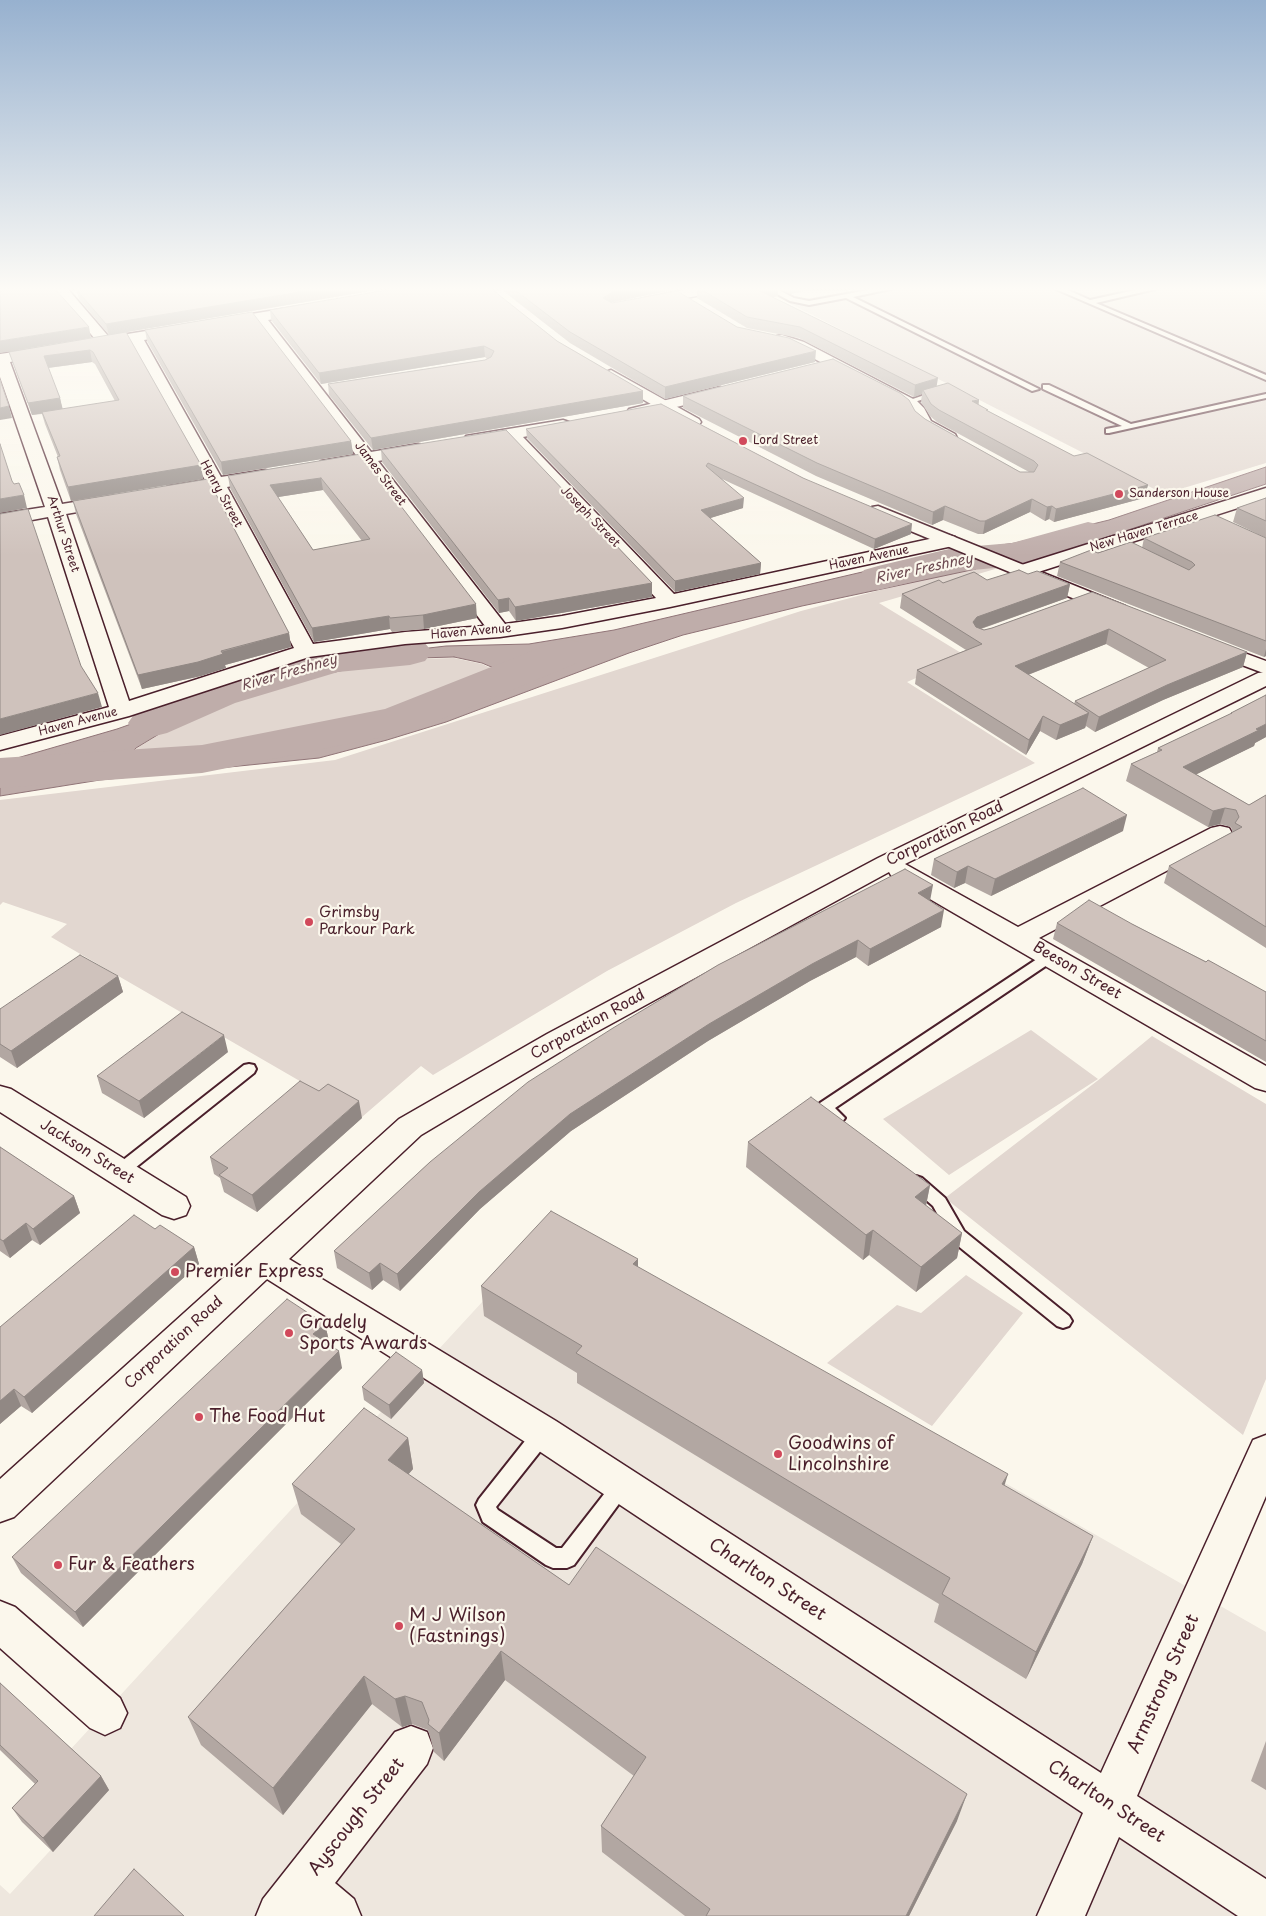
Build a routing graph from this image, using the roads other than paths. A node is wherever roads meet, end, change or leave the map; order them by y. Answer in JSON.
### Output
{"nodes":[{"id":1,"x":8,"y":376,"type":"edge"},
{"id":2,"x":157,"y":376,"type":"edge"},
{"id":3,"x":307,"y":376,"type":"edge"},
{"id":4,"x":613,"y":376,"type":"edge"},
{"id":5,"x":859,"y":376,"type":"edge"},
{"id":6,"x":1009,"y":376,"type":"edge"},
{"id":7,"x":1058,"y":384,"type":"dead end"},
{"id":8,"x":1046,"y":386,"type":"junction"},
{"id":9,"x":338,"y":388,"type":"edge"},
{"id":10,"x":1035,"y":389,"type":"junction"},
{"id":11,"x":730,"y":390,"type":"edge"},
{"id":12,"x":952,"y":390,"type":"edge"},
{"id":13,"x":318,"y":391,"type":"junction"},
{"id":14,"x":1016,"y":393,"type":"dead end"},
{"id":15,"x":1266,"y":396,"type":"edge"},
{"id":16,"x":908,"y":402,"type":"junction"},
{"id":17,"x":663,"y":406,"type":"junction"},
{"id":18,"x":618,"y":415,"type":"edge"},
{"id":19,"x":582,"y":422,"type":"edge"},
{"id":20,"x":1129,"y":426,"type":"junction"},
{"id":21,"x":706,"y":428,"type":"edge"},
{"id":22,"x":1108,"y":431,"type":"dead end"},
{"id":23,"x":510,"y":433,"type":"junction"},
{"id":24,"x":453,"y":443,"type":"edge"},
{"id":25,"x":962,"y":445,"type":"edge"},
{"id":26,"x":434,"y":446,"type":"edge"},
{"id":27,"x":368,"y":458,"type":"junction"},
{"id":28,"x":311,"y":467,"type":"edge"},
{"id":29,"x":282,"y":472,"type":"edge"},
{"id":30,"x":216,"y":483,"type":"junction"},
{"id":31,"x":159,"y":493,"type":"edge"},
{"id":32,"x":1266,"y":493,"type":"edge"},
{"id":33,"x":131,"y":498,"type":"edge"},
{"id":34,"x":861,"y":504,"type":"edge"},
{"id":35,"x":55,"y":510,"type":"junction"},
{"id":36,"x":1199,"y":515,"type":"junction"},
{"id":37,"x":0,"y":520,"type":"edge"},
{"id":38,"x":1224,"y":527,"type":"edge"},
{"id":39,"x":952,"y":542,"type":"junction"},
{"id":40,"x":1017,"y":569,"type":"junction"},
{"id":41,"x":1089,"y":598,"type":"junction"},
{"id":42,"x":670,"y":601,"type":"junction"},
{"id":43,"x":1062,"y":608,"type":"edge"},
{"id":44,"x":1133,"y":616,"type":"edge"},
{"id":45,"x":500,"y":631,"type":"junction"},
{"id":46,"x":1195,"y":640,"type":"edge"},
{"id":47,"x":306,"y":651,"type":"junction"},
{"id":48,"x":1266,"y":668,"type":"edge"},
{"id":49,"x":1266,"y":678,"type":"edge"},
{"id":50,"x":121,"y":711,"type":"junction"},
{"id":51,"x":0,"y":743,"type":"edge"},
{"id":52,"x":1220,"y":832,"type":"dead end"},
{"id":53,"x":887,"y":863,"type":"junction"},
{"id":54,"x":1018,"y":938,"type":"junction"},
{"id":55,"x":1052,"y":956,"type":"junction"},
{"id":56,"x":248,"y":1069,"type":"dead end"},
{"id":57,"x":1266,"y":1080,"type":"edge"},
{"id":58,"x":0,"y":1097,"type":"edge"},
{"id":59,"x":848,"y":1126,"type":"edge"},
{"id":60,"x":901,"y":1170,"type":"edge"},
{"id":61,"x":119,"y":1172,"type":"junction"},
{"id":62,"x":174,"y":1206,"type":"dead end"},
{"id":63,"x":264,"y":1260,"type":"junction"},
{"id":64,"x":1063,"y":1321,"type":"dead end"},
{"id":65,"x":543,"y":1434,"type":"junction"},
{"id":66,"x":1263,"y":1469,"type":"edge"},
{"id":67,"x":622,"y":1485,"type":"junction"},
{"id":68,"x":0,"y":1504,"type":"edge"},
{"id":69,"x":0,"y":1621,"type":"edge"},
{"id":70,"x":104,"y":1713,"type":"dead end"},
{"id":71,"x":411,"y":1748,"type":"dead end"},
{"id":72,"x":1111,"y":1805,"type":"junction"},
{"id":73,"x":292,"y":1901,"type":"edge"},
{"id":74,"x":1266,"y":1907,"type":"edge"},
{"id":75,"x":336,"y":1916,"type":"edge"},
{"id":76,"x":1061,"y":1916,"type":"edge"}],
"edges":[{"from":1,"to":35,"type":"street","name":"Arthur Street"},
{"from":2,"to":30,"type":"street","name":"Henry Street"},
{"from":3,"to":13,"type":"street","name":"James Street"},
{"from":4,"to":17,"type":"street"},
{"from":5,"to":16,"type":"street"},
{"from":6,"to":10,"type":"lane"},
{"from":7,"to":8,"type":"lane"},
{"from":8,"to":10,"type":"lane"},
{"from":8,"to":20,"type":"lane"},
{"from":9,"to":13,"type":"street"},
{"from":10,"to":14,"type":"lane"},
{"from":11,"to":17,"type":"street"},
{"from":12,"to":16,"type":"lane"},
{"from":13,"to":27,"type":"street","name":"James Street"},
{"from":15,"to":20,"type":"lane"},
{"from":16,"to":25,"type":"street"},
{"from":17,"to":18,"type":"street"},
{"from":17,"to":21,"type":"street"},
{"from":19,"to":23,"type":"street"},
{"from":20,"to":22,"type":"lane"},
{"from":23,"to":24,"type":"street"},
{"from":23,"to":42,"type":"street","name":"Joseph Street"},
{"from":26,"to":27,"type":"street"},
{"from":27,"to":28,"type":"street"},
{"from":27,"to":45,"type":"street","name":"James Street"},
{"from":29,"to":30,"type":"street"},
{"from":30,"to":31,"type":"street"},
{"from":30,"to":47,"type":"street","name":"Henry Street"},
{"from":32,"to":36,"type":"street","name":"New Haven Terrace"},
{"from":33,"to":35,"type":"street"},
{"from":34,"to":39,"type":"street"},
{"from":35,"to":37,"type":"street"},
{"from":35,"to":50,"type":"street","name":"Arthur Street"},
{"from":36,"to":38,"type":"street"},
{"from":36,"to":40,"type":"street","name":"New Haven Terrace"},
{"from":39,"to":40,"type":"street"},
{"from":39,"to":42,"type":"street","name":"Haven Avenue"},
{"from":40,"to":41,"type":"street"},
{"from":41,"to":43,"type":"street"},
{"from":41,"to":44,"type":"street"},
{"from":42,"to":45,"type":"street","name":"Haven Avenue"},
{"from":45,"to":47,"type":"street","name":"Haven Avenue"},
{"from":46,"to":48,"type":"street"},
{"from":47,"to":50,"type":"street","name":"Haven Avenue"},
{"from":49,"to":53,"type":"street","name":"Corporation Road"},
{"from":50,"to":51,"type":"street","name":"Haven Avenue"},
{"from":52,"to":54,"type":"street"},
{"from":53,"to":54,"type":"street","name":"Beeson Street"},
{"from":53,"to":63,"type":"street","name":"Corporation Road"},
{"from":54,"to":55,"type":"street","name":"Beeson Street"},
{"from":55,"to":57,"type":"street","name":"Beeson Street"},
{"from":55,"to":59,"type":"lane"},
{"from":56,"to":61,"type":"lane"},
{"from":58,"to":61,"type":"street","name":"Jackson Street"},
{"from":60,"to":64,"type":"lane"},
{"from":61,"to":62,"type":"street","name":"Jackson Street"},
{"from":63,"to":65,"type":"street","name":"Charlton Street"},
{"from":63,"to":68,"type":"street","name":"Corporation Road"},
{"from":65,"to":67,"type":"street","name":"Charlton Street"},
{"from":65,"to":67,"type":"lane"},
{"from":66,"to":72,"type":"street","name":"Armstrong Street"},
{"from":67,"to":72,"type":"street","name":"Charlton Street"},
{"from":69,"to":70,"type":"street"},
{"from":71,"to":73,"type":"street","name":"Ayscough Street"},
{"from":72,"to":74,"type":"street","name":"Charlton Street"},
{"from":72,"to":76,"type":"street","name":"Armstrong Street"},
{"from":73,"to":75,"type":"street","name":"Ayscough Street"}]}
